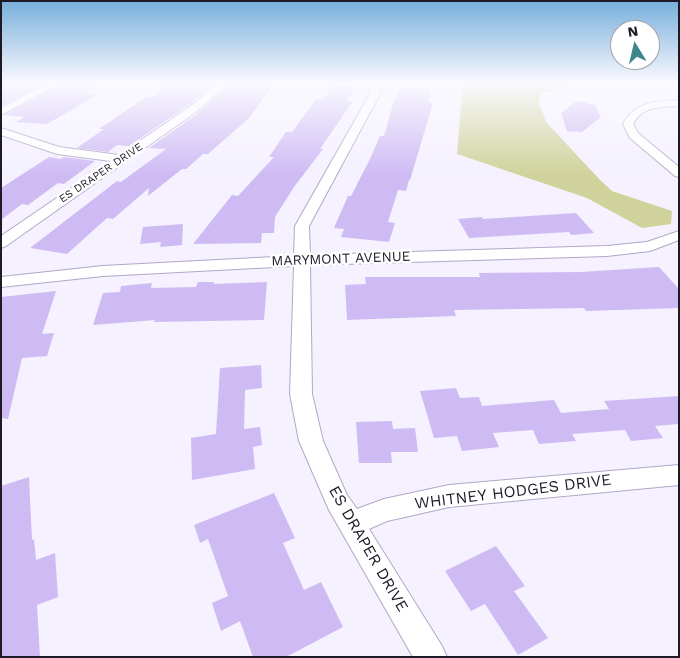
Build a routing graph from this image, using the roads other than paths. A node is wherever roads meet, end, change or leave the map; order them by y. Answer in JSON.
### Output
{"nodes":[{"id":1,"x":187,"y":114,"type":"edge"},
{"id":2,"x":364,"y":114,"type":"edge"},
{"id":3,"x":635,"y":114,"type":"edge"},
{"id":4,"x":1,"y":131,"type":"edge"},
{"id":5,"x":122,"y":159,"type":"junction"},
{"id":6,"x":679,"y":173,"type":"edge"},
{"id":7,"x":679,"y":235,"type":"edge"},
{"id":8,"x":1,"y":243,"type":"edge"},
{"id":9,"x":301,"y":260,"type":"junction"},
{"id":10,"x":1,"y":282,"type":"edge"},
{"id":11,"x":679,"y":475,"type":"edge"},
{"id":12,"x":351,"y":524,"type":"junction"},
{"id":13,"x":431,"y":657,"type":"edge"}],
"edges":[{"from":1,"to":5,"type":"street","name":"ES DRAPER DRIVE"},
{"from":2,"to":9,"type":"street","name":"ES DRAPER DRIVE"},
{"from":3,"to":6,"type":"street"},
{"from":4,"to":5,"type":"street"},
{"from":5,"to":8,"type":"street","name":"ES DRAPER DRIVE"},
{"from":7,"to":9,"type":"street","name":"MARYMONT AVENUE"},
{"from":9,"to":10,"type":"street","name":"MARYMONT AVENUE"},
{"from":9,"to":12,"type":"street","name":"ES DRAPER DRIVE"},
{"from":11,"to":12,"type":"street","name":"WHITNEY HODGES DRIVE"},
{"from":12,"to":13,"type":"street","name":"ES DRAPER DRIVE"}]}
